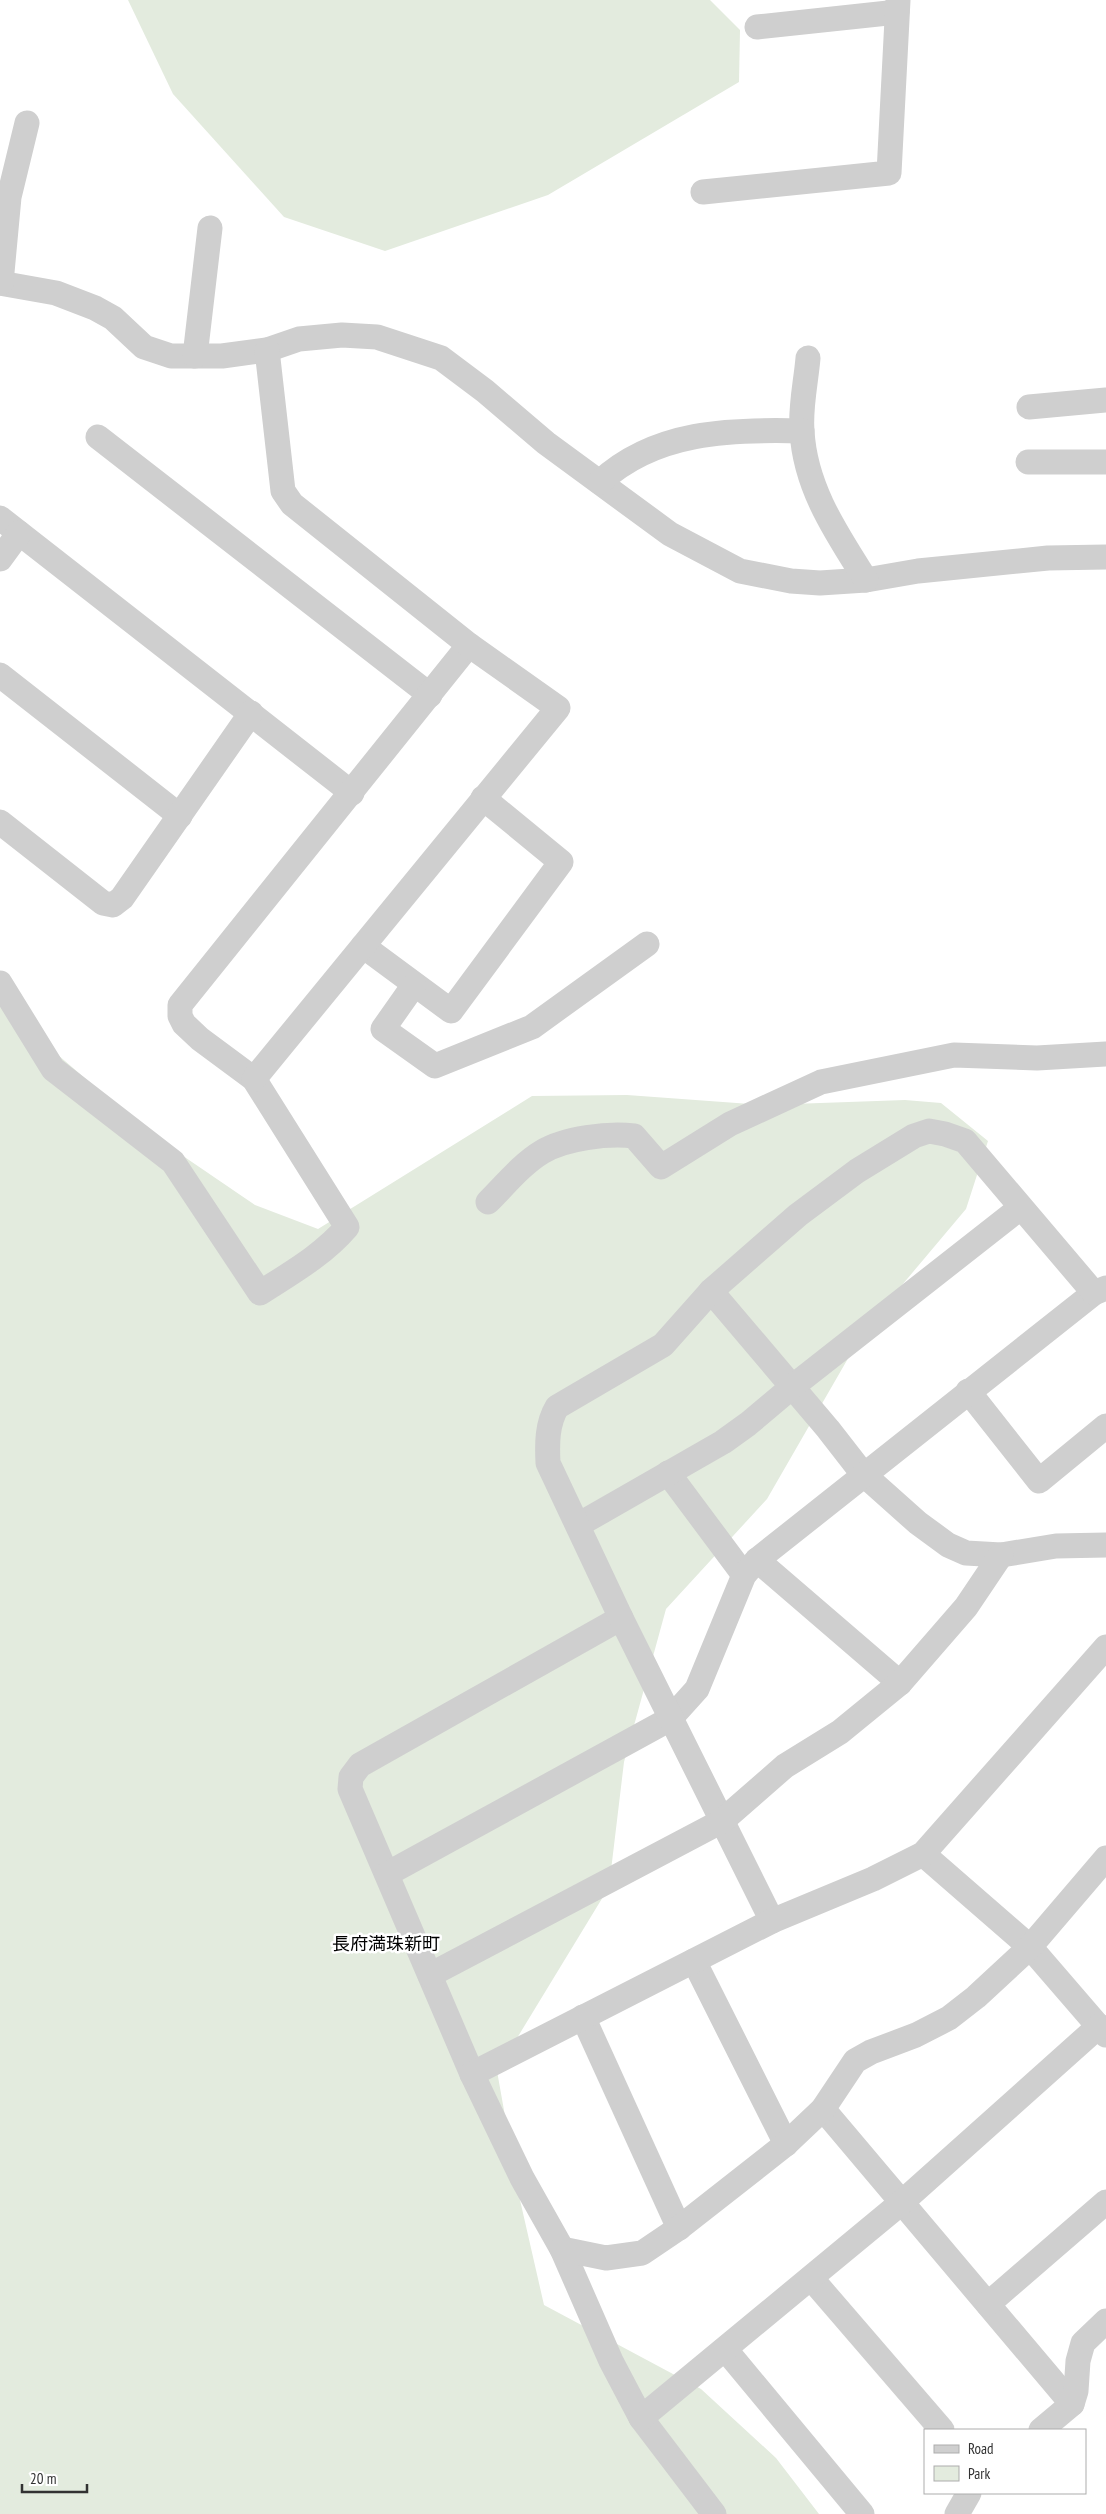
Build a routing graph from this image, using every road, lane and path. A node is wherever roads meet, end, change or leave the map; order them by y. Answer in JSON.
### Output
{"nodes":[{"id":1,"x":898,"y":6,"type":"edge"},
{"id":2,"x":757,"y":27,"type":"dead end"},
{"id":3,"x":27,"y":123,"type":"dead end"},
{"id":4,"x":703,"y":192,"type":"dead end"},
{"id":5,"x":210,"y":228,"type":"dead end"},
{"id":6,"x":0,"y":283,"type":"edge"},
{"id":7,"x":267,"y":350,"type":"junction"},
{"id":8,"x":195,"y":356,"type":"junction"},
{"id":9,"x":808,"y":358,"type":"dead end"},
{"id":10,"x":1106,"y":400,"type":"edge"},
{"id":11,"x":1029,"y":406,"type":"dead end"},
{"id":12,"x":802,"y":431,"type":"junction"},
{"id":13,"x":98,"y":437,"type":"dead end"},
{"id":14,"x":1028,"y":462,"type":"dead end"},
{"id":15,"x":1106,"y":462,"type":"edge"},
{"id":16,"x":600,"y":482,"type":"junction"},
{"id":17,"x":0,"y":518,"type":"edge"},
{"id":18,"x":19,"y":533,"type":"junction"},
{"id":19,"x":1106,"y":557,"type":"edge"},
{"id":20,"x":0,"y":559,"type":"edge"},
{"id":21,"x":866,"y":580,"type":"junction"},
{"id":22,"x":469,"y":645,"type":"junction"},
{"id":23,"x":0,"y":675,"type":"edge"},
{"id":24,"x":430,"y":695,"type":"junction"},
{"id":25,"x":251,"y":713,"type":"junction"},
{"id":26,"x":352,"y":793,"type":"junction"},
{"id":27,"x":483,"y":798,"type":"junction"},
{"id":28,"x":180,"y":816,"type":"junction"},
{"id":29,"x":0,"y":822,"type":"edge"},
{"id":30,"x":647,"y":944,"type":"dead end"},
{"id":31,"x":363,"y":946,"type":"junction"},
{"id":32,"x":0,"y":983,"type":"edge"},
{"id":33,"x":414,"y":985,"type":"junction"},
{"id":34,"x":1106,"y":1054,"type":"edge"},
{"id":35,"x":254,"y":1079,"type":"junction"},
{"id":36,"x":488,"y":1202,"type":"dead end"},
{"id":37,"x":1020,"y":1208,"type":"junction"},
{"id":38,"x":1100,"y":1290,"type":"edge"},
{"id":39,"x":711,"y":1291,"type":"junction"},
{"id":40,"x":792,"y":1387,"type":"junction"},
{"id":41,"x":968,"y":1391,"type":"junction"},
{"id":42,"x":1106,"y":1426,"type":"edge"},
{"id":43,"x":668,"y":1473,"type":"junction"},
{"id":44,"x":863,"y":1474,"type":"junction"},
{"id":45,"x":578,"y":1525,"type":"junction"},
{"id":46,"x":1106,"y":1545,"type":"edge"},
{"id":47,"x":1001,"y":1555,"type":"junction"},
{"id":48,"x":751,"y":1567,"type":"junction"},
{"id":49,"x":621,"y":1618,"type":"junction"},
{"id":50,"x":1106,"y":1647,"type":"edge"},
{"id":51,"x":900,"y":1683,"type":"junction"},
{"id":52,"x":670,"y":1719,"type":"junction"},
{"id":53,"x":722,"y":1821,"type":"junction"},
{"id":54,"x":923,"y":1854,"type":"junction"},
{"id":55,"x":1102,"y":1870,"type":"edge"},
{"id":56,"x":387,"y":1874,"type":"junction"},
{"id":57,"x":772,"y":1921,"type":"junction"},
{"id":58,"x":1030,"y":1947,"type":"junction"},
{"id":59,"x":694,"y":1961,"type":"junction"},
{"id":60,"x":430,"y":1975,"type":"junction"},
{"id":61,"x":583,"y":2017,"type":"junction"},
{"id":62,"x":1102,"y":2030,"type":"edge"},
{"id":63,"x":472,"y":2074,"type":"junction"},
{"id":64,"x":823,"y":2109,"type":"junction"},
{"id":65,"x":786,"y":2144,"type":"junction"},
{"id":66,"x":901,"y":2203,"type":"junction"},
{"id":67,"x":1104,"y":2208,"type":"edge"},
{"id":68,"x":679,"y":2228,"type":"junction"},
{"id":69,"x":562,"y":2249,"type":"junction"},
{"id":70,"x":811,"y":2278,"type":"junction"},
{"id":71,"x":988,"y":2304,"type":"junction"},
{"id":72,"x":1106,"y":2321,"type":"edge"},
{"id":73,"x":725,"y":2349,"type":"junction"},
{"id":74,"x":1072,"y":2404,"type":"junction"},
{"id":75,"x":641,"y":2418,"type":"junction"},
{"id":76,"x":941,"y":2429,"type":"edge"},
{"id":77,"x":1043,"y":2429,"type":"edge"},
{"id":78,"x":969,"y":2494,"type":"edge"},
{"id":79,"x":714,"y":2514,"type":"edge"},
{"id":80,"x":862,"y":2514,"type":"edge"},
{"id":81,"x":956,"y":2514,"type":"edge"}],
"edges":[{"from":1,"to":2,"type":"street"},
{"from":1,"to":4,"type":"street"},
{"from":3,"to":6,"type":"street"},
{"from":5,"to":8,"type":"street"},
{"from":6,"to":8,"type":"street"},
{"from":7,"to":8,"type":"street"},
{"from":7,"to":16,"type":"street"},
{"from":7,"to":22,"type":"street"},
{"from":9,"to":12,"type":"street"},
{"from":10,"to":11,"type":"street"},
{"from":12,"to":16,"type":"street"},
{"from":12,"to":21,"type":"street"},
{"from":13,"to":24,"type":"street"},
{"from":14,"to":15,"type":"street"},
{"from":16,"to":21,"type":"street"},
{"from":17,"to":18,"type":"street"},
{"from":18,"to":20,"type":"street"},
{"from":18,"to":25,"type":"street"},
{"from":19,"to":21,"type":"street"},
{"from":22,"to":24,"type":"street"},
{"from":22,"to":27,"type":"street"},
{"from":23,"to":28,"type":"street"},
{"from":24,"to":26,"type":"street"},
{"from":25,"to":26,"type":"street"},
{"from":25,"to":28,"type":"street"},
{"from":26,"to":35,"type":"street"},
{"from":27,"to":31,"type":"street"},
{"from":27,"to":33,"type":"street"},
{"from":28,"to":29,"type":"street"},
{"from":30,"to":33,"type":"street"},
{"from":31,"to":33,"type":"street"},
{"from":31,"to":35,"type":"street"},
{"from":32,"to":35,"type":"street"},
{"from":34,"to":36,"type":"street"},
{"from":37,"to":38,"type":"street"},
{"from":37,"to":39,"type":"street"},
{"from":37,"to":40,"type":"street"},
{"from":38,"to":41,"type":"street"},
{"from":39,"to":40,"type":"street"},
{"from":39,"to":45,"type":"street"},
{"from":40,"to":43,"type":"street"},
{"from":40,"to":44,"type":"street"},
{"from":41,"to":42,"type":"street"},
{"from":41,"to":44,"type":"street"},
{"from":43,"to":45,"type":"street"},
{"from":43,"to":48,"type":"street"},
{"from":44,"to":47,"type":"street"},
{"from":44,"to":48,"type":"street"},
{"from":45,"to":49,"type":"street"},
{"from":46,"to":47,"type":"street"},
{"from":47,"to":51,"type":"street"},
{"from":48,"to":51,"type":"street"},
{"from":48,"to":52,"type":"street"},
{"from":49,"to":52,"type":"street"},
{"from":49,"to":56,"type":"street"},
{"from":50,"to":54,"type":"street"},
{"from":51,"to":53,"type":"street"},
{"from":52,"to":53,"type":"street"},
{"from":52,"to":56,"type":"street"},
{"from":53,"to":57,"type":"street"},
{"from":53,"to":60,"type":"street"},
{"from":54,"to":57,"type":"street"},
{"from":54,"to":58,"type":"street"},
{"from":55,"to":58,"type":"street"},
{"from":56,"to":60,"type":"street"},
{"from":57,"to":59,"type":"street"},
{"from":58,"to":62,"type":"street"},
{"from":58,"to":64,"type":"street"},
{"from":59,"to":61,"type":"street"},
{"from":59,"to":65,"type":"street"},
{"from":60,"to":63,"type":"street"},
{"from":61,"to":63,"type":"street"},
{"from":61,"to":68,"type":"street"},
{"from":62,"to":66,"type":"street"},
{"from":63,"to":69,"type":"street"},
{"from":64,"to":65,"type":"street"},
{"from":64,"to":66,"type":"street"},
{"from":65,"to":68,"type":"street"},
{"from":66,"to":70,"type":"street"},
{"from":66,"to":71,"type":"street"},
{"from":67,"to":71,"type":"street"},
{"from":68,"to":69,"type":"street"},
{"from":69,"to":75,"type":"street"},
{"from":70,"to":73,"type":"street"},
{"from":70,"to":76,"type":"street"},
{"from":71,"to":74,"type":"street"},
{"from":72,"to":74,"type":"street"},
{"from":73,"to":75,"type":"street"},
{"from":73,"to":80,"type":"street"},
{"from":74,"to":77,"type":"street"},
{"from":75,"to":79,"type":"street"},
{"from":78,"to":81,"type":"street"}]}
